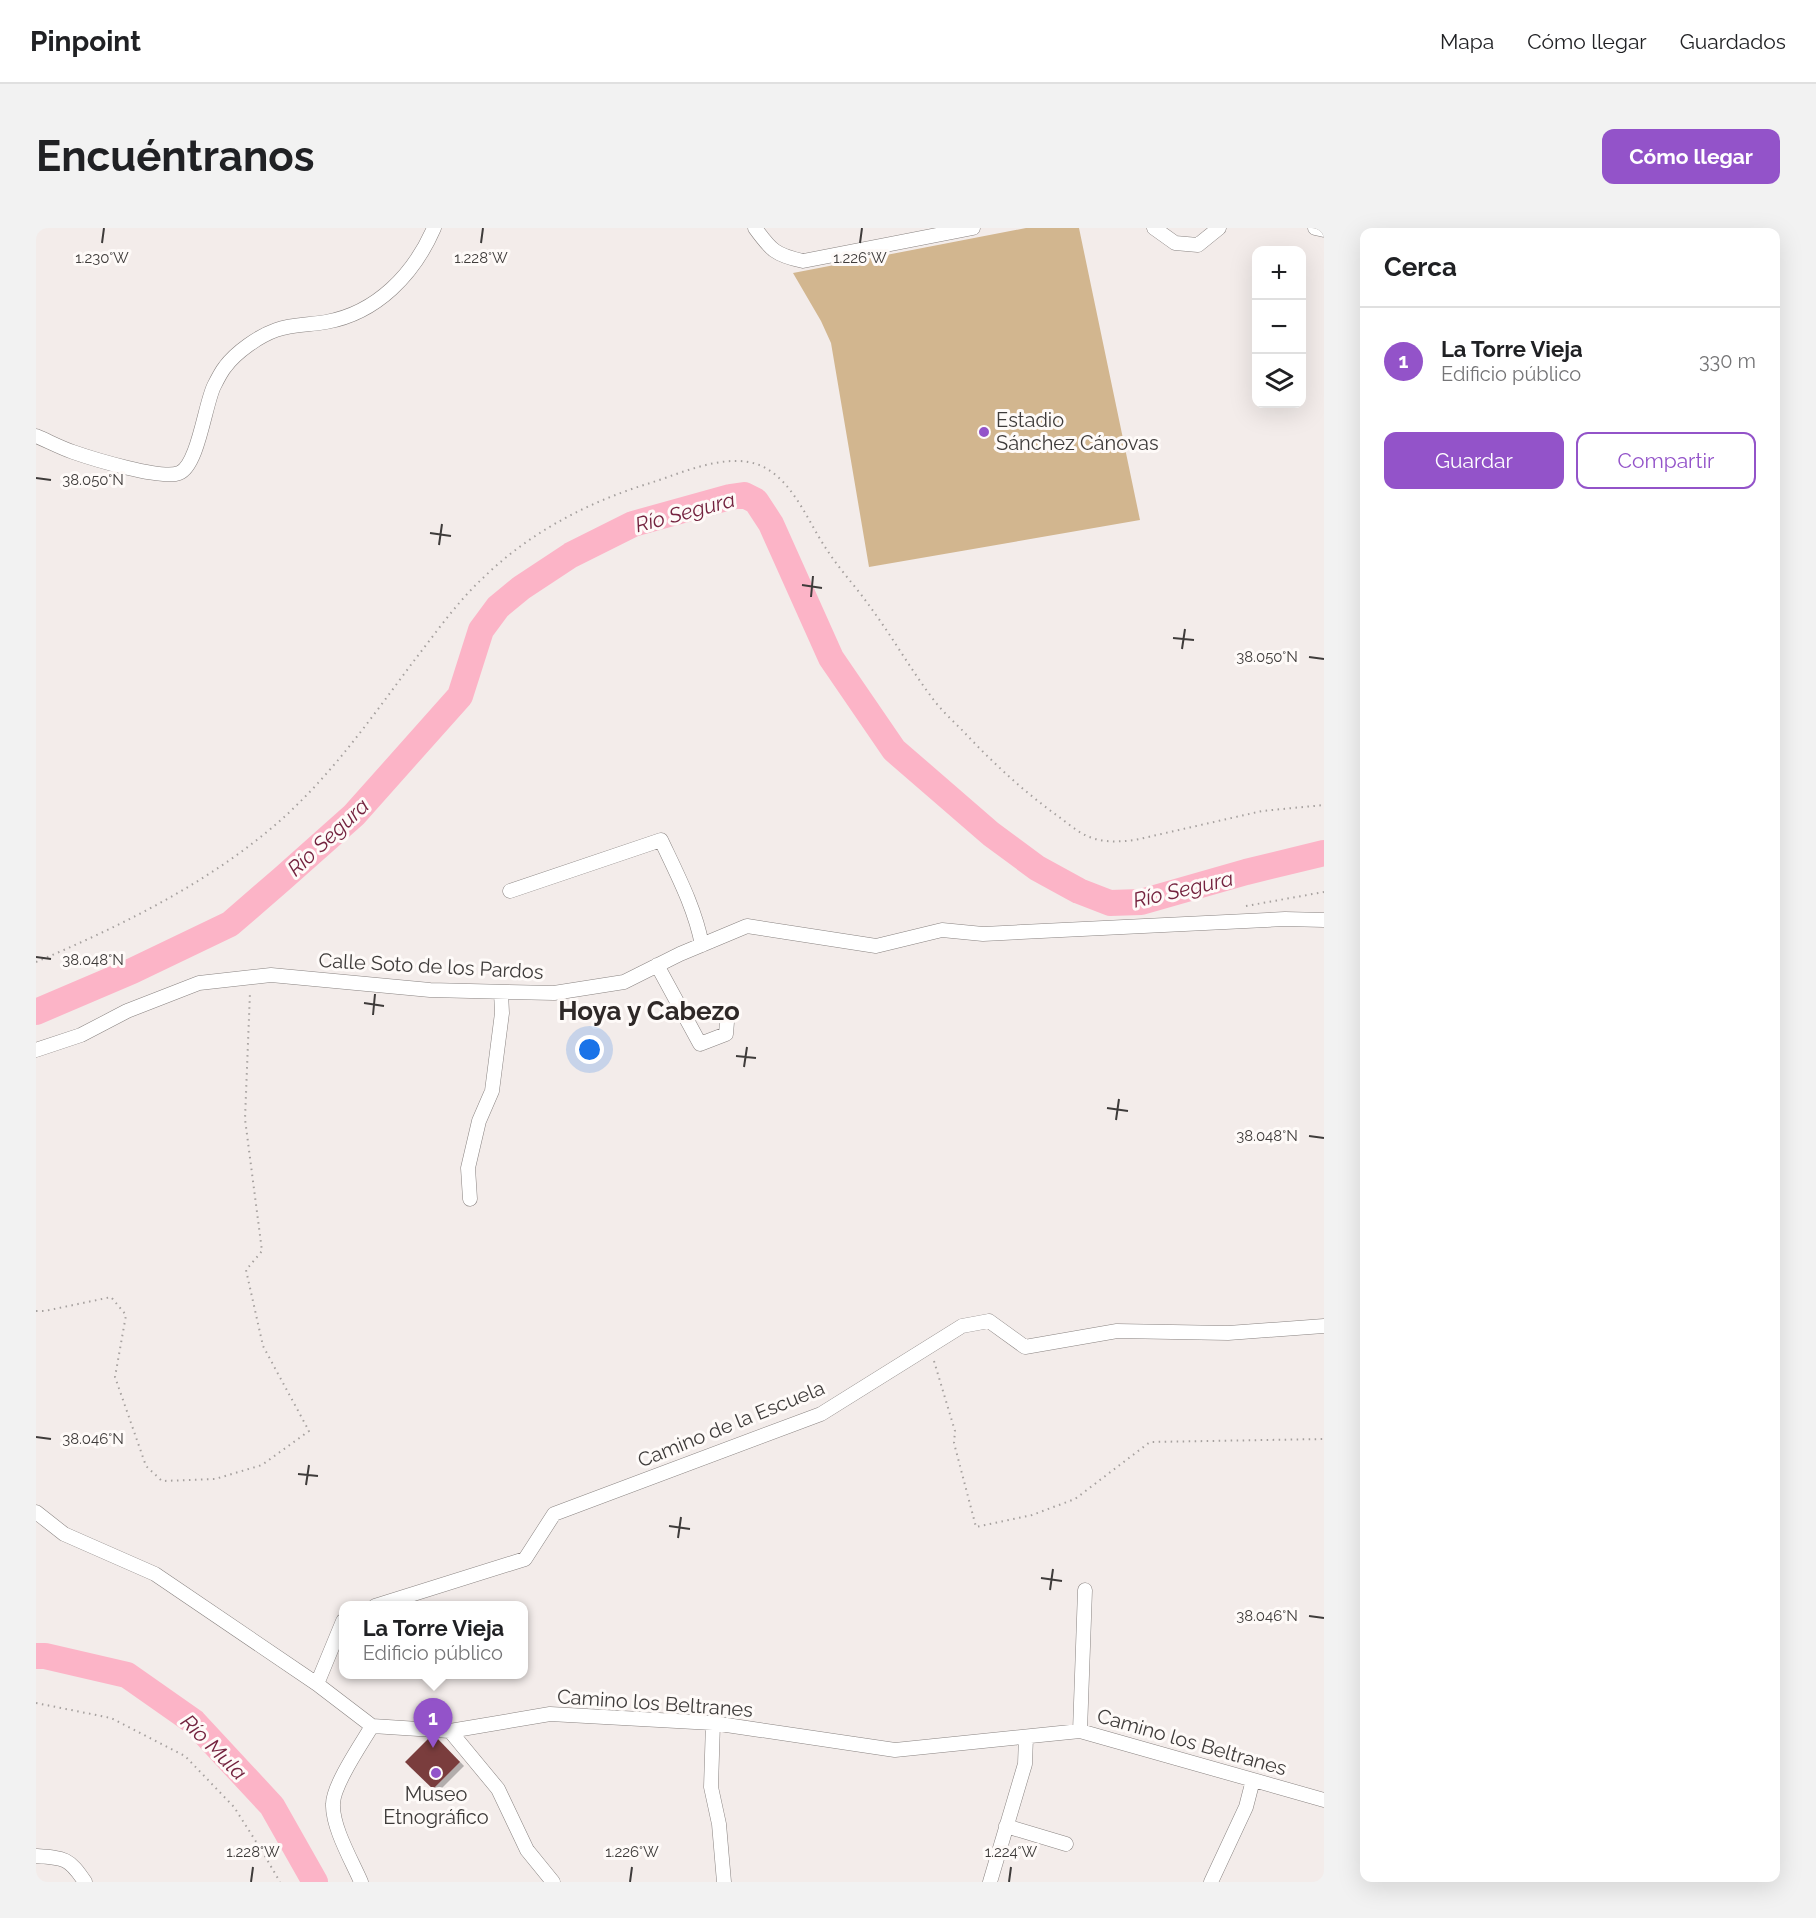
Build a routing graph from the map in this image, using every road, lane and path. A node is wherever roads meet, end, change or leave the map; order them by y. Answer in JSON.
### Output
{"nodes":[{"id":1,"x":434,"y":228,"type":"edge"},
{"id":2,"x":755,"y":228,"type":"edge"},
{"id":3,"x":973,"y":228,"type":"edge"},
{"id":4,"x":1154,"y":228,"type":"edge"},
{"id":5,"x":1219,"y":228,"type":"edge"},
{"id":6,"x":1315,"y":228,"type":"edge"},
{"id":7,"x":1324,"y":230,"type":"edge"},
{"id":8,"x":36,"y":436,"type":"edge"},
{"id":9,"x":1324,"y":805,"type":"edge"},
{"id":10,"x":510,"y":891,"type":"dead end"},
{"id":11,"x":1324,"y":920,"type":"edge"},
{"id":12,"x":702,"y":945,"type":"junction"},
{"id":13,"x":36,"y":962,"type":"edge"},
{"id":14,"x":657,"y":965,"type":"junction"},
{"id":15,"x":250,"y":978,"type":"junction"},
{"id":16,"x":501,"y":992,"type":"junction"},
{"id":17,"x":722,"y":1011,"type":"dead end"},
{"id":18,"x":36,"y":1050,"type":"edge"},
{"id":19,"x":471,"y":1199,"type":"dead end"},
{"id":20,"x":36,"y":1311,"type":"edge"},
{"id":21,"x":1324,"y":1326,"type":"edge"},
{"id":22,"x":929,"y":1346,"type":"junction"},
{"id":23,"x":1324,"y":1439,"type":"edge"},
{"id":24,"x":36,"y":1512,"type":"edge"},
{"id":25,"x":1085,"y":1590,"type":"dead end"},
{"id":26,"x":388,"y":1601,"type":"edge"},
{"id":27,"x":339,"y":1631,"type":"edge"},
{"id":28,"x":317,"y":1684,"type":"junction"},
{"id":29,"x":36,"y":1703,"type":"edge"},
{"id":30,"x":713,"y":1722,"type":"junction"},
{"id":31,"x":372,"y":1726,"type":"junction"},
{"id":32,"x":450,"y":1731,"type":"junction"},
{"id":33,"x":1080,"y":1731,"type":"junction"},
{"id":34,"x":1026,"y":1737,"type":"junction"},
{"id":35,"x":1253,"y":1780,"type":"junction"},
{"id":36,"x":1324,"y":1800,"type":"edge"},
{"id":37,"x":1006,"y":1826,"type":"junction"},
{"id":38,"x":1066,"y":1844,"type":"dead end"},
{"id":39,"x":36,"y":1856,"type":"edge"},
{"id":40,"x":86,"y":1882,"type":"edge"},
{"id":41,"x":280,"y":1882,"type":"edge"},
{"id":42,"x":361,"y":1882,"type":"edge"},
{"id":43,"x":553,"y":1882,"type":"edge"},
{"id":44,"x":724,"y":1882,"type":"edge"},
{"id":45,"x":990,"y":1882,"type":"edge"},
{"id":46,"x":1211,"y":1882,"type":"edge"}],
"edges":[{"from":1,"to":8,"type":"street"},
{"from":2,"to":3,"type":"street"},
{"from":4,"to":5,"type":"street"},
{"from":6,"to":7,"type":"street"},
{"from":9,"to":13,"type":"path"},
{"from":10,"to":12,"type":"street"},
{"from":11,"to":12,"type":"street","name":"Calle Soto de los Pardos"},
{"from":12,"to":14,"type":"street","name":"Calle Soto de los Pardos"},
{"from":14,"to":16,"type":"street","name":"Calle Soto de los Pardos"},
{"from":14,"to":17,"type":"street"},
{"from":15,"to":16,"type":"street","name":"Calle Soto de los Pardos"},
{"from":15,"to":18,"type":"street","name":"Calle Soto de los Pardos"},
{"from":15,"to":20,"type":"path"},
{"from":16,"to":19,"type":"street"},
{"from":21,"to":22,"type":"street","name":"Camino de la Escuela"},
{"from":22,"to":23,"type":"path"},
{"from":22,"to":26,"type":"street","name":"Camino de la Escuela"},
{"from":24,"to":28,"type":"street"},
{"from":25,"to":33,"type":"street"},
{"from":27,"to":28,"type":"street"},
{"from":28,"to":31,"type":"street"},
{"from":29,"to":41,"type":"path"},
{"from":30,"to":32,"type":"street","name":"Camino los Beltranes"},
{"from":30,"to":34,"type":"street","name":"Camino los Beltranes"},
{"from":30,"to":44,"type":"street"},
{"from":31,"to":32,"type":"street","name":"Camino los Beltranes"},
{"from":31,"to":42,"type":"street"},
{"from":32,"to":43,"type":"street"},
{"from":33,"to":34,"type":"street","name":"Camino los Beltranes"},
{"from":33,"to":35,"type":"street","name":"Camino los Beltranes"},
{"from":34,"to":37,"type":"street"},
{"from":35,"to":36,"type":"street","name":"Camino los Beltranes"},
{"from":35,"to":46,"type":"street"},
{"from":37,"to":38,"type":"street"},
{"from":37,"to":45,"type":"street"},
{"from":39,"to":40,"type":"street"}]}
